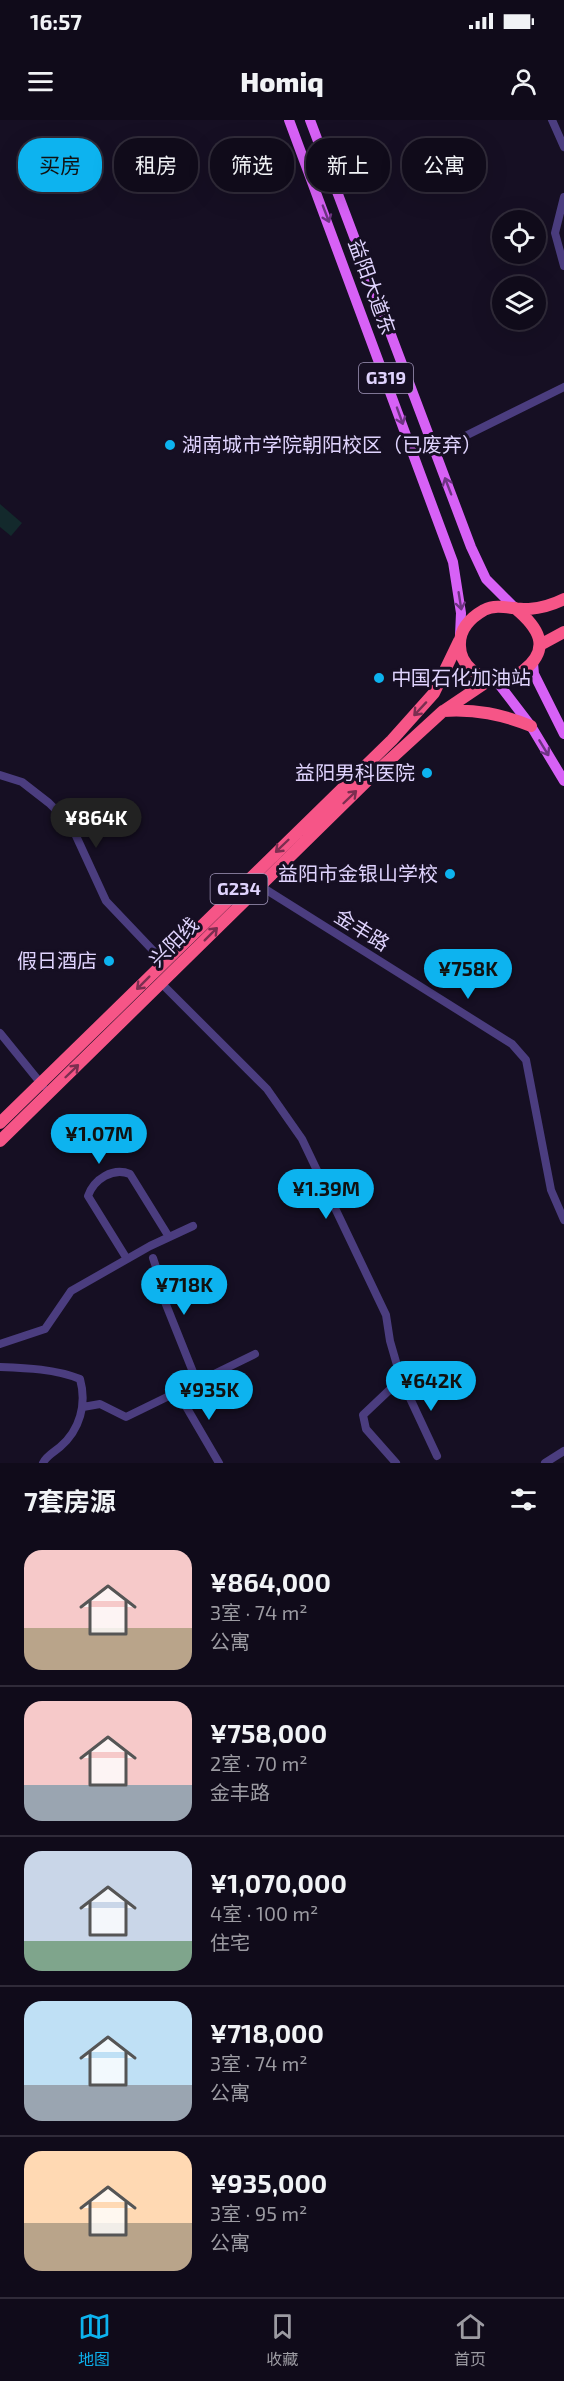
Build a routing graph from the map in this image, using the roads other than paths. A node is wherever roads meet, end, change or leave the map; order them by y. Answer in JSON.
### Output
{"nodes":[{"id":1,"x":289,"y":120,"type":"edge"},
{"id":2,"x":310,"y":120,"type":"edge"},
{"id":3,"x":552,"y":120,"type":"edge"},
{"id":4,"x":564,"y":147,"type":"edge"},
{"id":5,"x":564,"y":197,"type":"edge"},
{"id":6,"x":564,"y":266,"type":"edge"},
{"id":7,"x":564,"y":387,"type":"edge"},
{"id":8,"x":435,"y":451,"type":"junction"},
{"id":9,"x":462,"y":522,"type":"junction"},
{"id":10,"x":442,"y":530,"type":"junction"},
{"id":11,"x":561,"y":600,"type":"edge"},
{"id":12,"x":515,"y":608,"type":"junction"},
{"id":13,"x":564,"y":632,"type":"edge"},
{"id":14,"x":459,"y":641,"type":"junction"},
{"id":15,"x":540,"y":645,"type":"junction"},
{"id":16,"x":533,"y":663,"type":"junction"},
{"id":17,"x":493,"y":682,"type":"junction"},
{"id":18,"x":442,"y":712,"type":"junction"},
{"id":19,"x":531,"y":726,"type":"junction"},
{"id":20,"x":564,"y":734,"type":"edge"},
{"id":21,"x":0,"y":775,"type":"edge"},
{"id":22,"x":564,"y":781,"type":"edge"},
{"id":23,"x":249,"y":878,"type":"junction"},
{"id":24,"x":260,"y":886,"type":"junction"},
{"id":25,"x":164,"y":962,"type":"junction"},
{"id":26,"x":161,"y":983,"type":"junction"},
{"id":27,"x":0,"y":1033,"type":"edge"},
{"id":28,"x":45,"y":1088,"type":"junction"},
{"id":29,"x":0,"y":1123,"type":"edge"},
{"id":30,"x":0,"y":1141,"type":"edge"},
{"id":31,"x":564,"y":1220,"type":"edge"},
{"id":32,"x":193,"y":1226,"type":"dead end"},
{"id":33,"x":169,"y":1237,"type":"junction"},
{"id":34,"x":153,"y":1258,"type":"dead end"},
{"id":35,"x":127,"y":1259,"type":"junction"},
{"id":36,"x":0,"y":1344,"type":"edge"},
{"id":37,"x":255,"y":1354,"type":"dead end"},
{"id":38,"x":0,"y":1367,"type":"edge"},
{"id":39,"x":401,"y":1379,"type":"junction"},
{"id":40,"x":197,"y":1382,"type":"junction"},
{"id":41,"x":177,"y":1391,"type":"junction"},
{"id":42,"x":83,"y":1407,"type":"junction"},
{"id":43,"x":437,"y":1456,"type":"dead end"},
{"id":44,"x":562,"y":1456,"type":"edge"},
{"id":45,"x":43,"y":1463,"type":"edge"},
{"id":46,"x":219,"y":1463,"type":"edge"},
{"id":47,"x":396,"y":1463,"type":"edge"},
{"id":48,"x":545,"y":1463,"type":"edge"}],
"edges":[{"from":1,"to":10,"type":"main road","name":"益阳大道东","number":"G319","one_way":true},
{"from":2,"to":8,"type":"main road","number":"G319"},
{"from":3,"to":4,"type":"street"},
{"from":5,"to":6,"type":"street"},
{"from":7,"to":8,"type":"street"},
{"from":9,"to":8,"type":"main road","number":"G319","one_way":true},
{"from":9,"to":10,"type":"main road"},
{"from":9,"to":12,"type":"main road","number":"G319"},
{"from":10,"to":14,"type":"main road","name":"益阳大道东","number":"G319","one_way":true},
{"from":11,"to":12,"type":"highway","number":"G234"},
{"from":12,"to":14,"type":"highway","number":"G234"},
{"from":12,"to":15,"type":"highway"},
{"from":13,"to":15,"type":"highway"},
{"from":14,"to":17,"type":"highway"},
{"from":14,"to":23,"type":"highway","name":"兴阳线","number":"G234","one_way":true},
{"from":15,"to":16,"type":"highway"},
{"from":16,"to":17,"type":"highway","number":"G234"},
{"from":16,"to":20,"type":"main road"},
{"from":17,"to":18,"type":"highway","name":"兴阳线","number":"G234"},
{"from":17,"to":19,"type":"main road"},
{"from":18,"to":19,"type":"highway"},
{"from":24,"to":18,"type":"highway","name":"兴阳线","number":"G234","one_way":true},
{"from":19,"to":22,"type":"main road","one_way":true},
{"from":21,"to":25,"type":"street"},
{"from":23,"to":24,"type":"street","name":"金丰路"},
{"from":23,"to":25,"type":"highway","name":"兴阳线","number":"G234"},
{"from":26,"to":24,"type":"highway","name":"兴阳线","number":"G234","one_way":true},
{"from":24,"to":31,"type":"street","name":"金丰路"},
{"from":25,"to":28,"type":"highway","name":"兴阳线","number":"G234","one_way":true},
{"from":28,"to":26,"type":"highway","name":"兴阳线","number":"G234","one_way":true},
{"from":26,"to":39,"type":"street"},
{"from":27,"to":28,"type":"street"},
{"from":28,"to":29,"type":"highway","name":"兴阳线","number":"G234"},
{"from":28,"to":30,"type":"highway","name":"兴阳线","number":"G234"},
{"from":32,"to":33,"type":"street"},
{"from":33,"to":35,"type":"street"},
{"from":33,"to":35,"type":"street"},
{"from":34,"to":40,"type":"street"},
{"from":35,"to":36,"type":"street"},
{"from":37,"to":40,"type":"street"},
{"from":38,"to":42,"type":"street"},
{"from":39,"to":43,"type":"street"},
{"from":39,"to":47,"type":"street"},
{"from":40,"to":41,"type":"street"},
{"from":41,"to":42,"type":"street"},
{"from":41,"to":46,"type":"street"},
{"from":42,"to":45,"type":"street"},
{"from":44,"to":48,"type":"street"}]}
